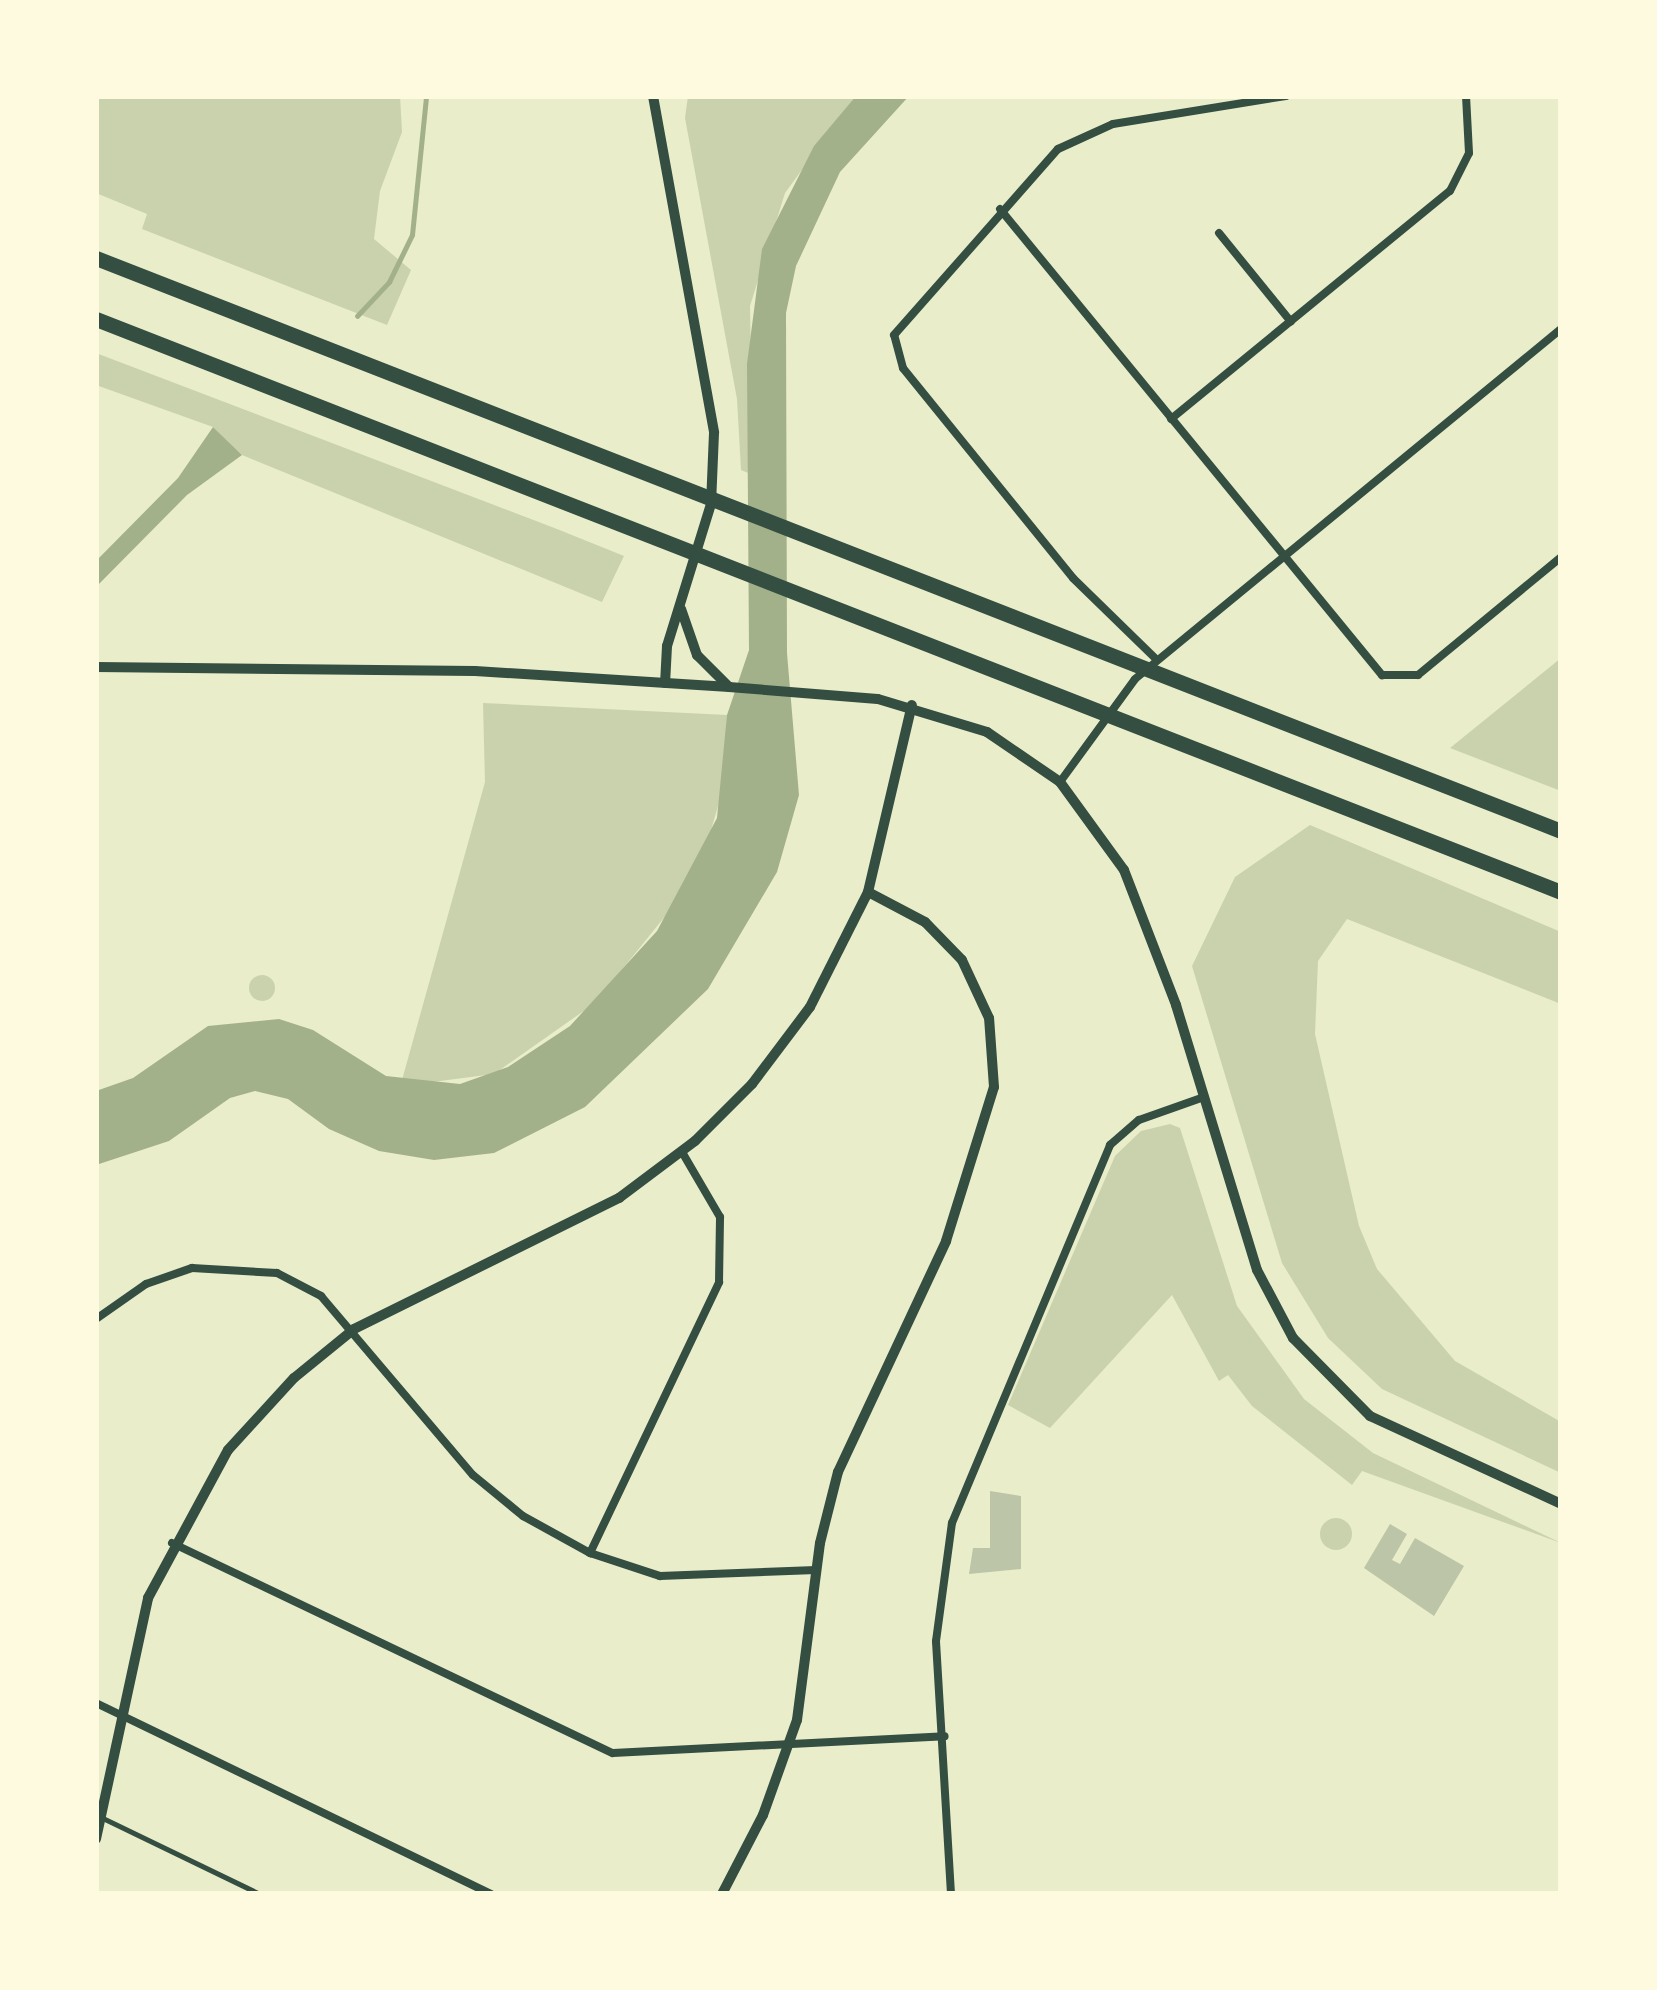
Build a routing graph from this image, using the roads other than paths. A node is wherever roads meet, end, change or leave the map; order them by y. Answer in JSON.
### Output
{"nodes":[{"id":1,"x":653,"y":96,"type":"edge"},
{"id":2,"x":1286,"y":96,"type":"edge"},
{"id":3,"x":1466,"y":96,"type":"edge"},
{"id":4,"x":1000,"y":209,"type":"junction"},
{"id":5,"x":1220,"y":233,"type":"dead end"},
{"id":6,"x":96,"y":258,"type":"edge"},
{"id":7,"x":96,"y":319,"type":"edge"},
{"id":8,"x":1291,"y":322,"type":"junction"},
{"id":9,"x":1561,"y":329,"type":"edge"},
{"id":10,"x":1171,"y":419,"type":"junction"},
{"id":11,"x":1282,"y":556,"type":"junction"},
{"id":12,"x":1561,"y":556,"type":"edge"},
{"id":13,"x":680,"y":605,"type":"junction"},
{"id":14,"x":1157,"y":659,"type":"junction"},
{"id":15,"x":96,"y":667,"type":"edge"},
{"id":16,"x":665,"y":683,"type":"junction"},
{"id":17,"x":729,"y":687,"type":"junction"},
{"id":18,"x":912,"y":705,"type":"junction"},
{"id":19,"x":1060,"y":782,"type":"junction"},
{"id":20,"x":1561,"y":831,"type":"edge"},
{"id":21,"x":868,"y":892,"type":"junction"},
{"id":22,"x":1561,"y":892,"type":"edge"},
{"id":23,"x":1204,"y":1097,"type":"junction"},
{"id":24,"x":682,"y":1152,"type":"junction"},
{"id":25,"x":96,"y":1319,"type":"edge"},
{"id":26,"x":354,"y":1329,"type":"junction"},
{"id":27,"x":1561,"y":1504,"type":"edge"},
{"id":28,"x":172,"y":1543,"type":"junction"},
{"id":29,"x":590,"y":1552,"type":"junction"},
{"id":30,"x":816,"y":1570,"type":"junction"},
{"id":31,"x":96,"y":1703,"type":"edge"},
{"id":32,"x":119,"y":1714,"type":"junction"},
{"id":33,"x":945,"y":1736,"type":"junction"},
{"id":34,"x":789,"y":1746,"type":"junction"},
{"id":35,"x":103,"y":1818,"type":"junction"},
{"id":36,"x":96,"y":1839,"type":"edge"},
{"id":37,"x":260,"y":1894,"type":"edge"},
{"id":38,"x":491,"y":1894,"type":"edge"},
{"id":39,"x":722,"y":1894,"type":"edge"},
{"id":40,"x":951,"y":1894,"type":"edge"}],
"edges":[{"from":1,"to":13,"type":"street"},
{"from":2,"to":4,"type":"street"},
{"from":3,"to":8,"type":"street"},
{"from":4,"to":10,"type":"street"},
{"from":4,"to":14,"type":"street"},
{"from":5,"to":8,"type":"street"},
{"from":6,"to":20,"type":"highway"},
{"from":7,"to":22,"type":"highway"},
{"from":8,"to":10,"type":"street"},
{"from":9,"to":11,"type":"street"},
{"from":10,"to":11,"type":"street"},
{"from":11,"to":12,"type":"street"},
{"from":11,"to":14,"type":"street"},
{"from":13,"to":16,"type":"street"},
{"from":13,"to":17,"type":"street"},
{"from":14,"to":19,"type":"street"},
{"from":15,"to":16,"type":"street"},
{"from":16,"to":17,"type":"street"},
{"from":17,"to":18,"type":"street"},
{"from":18,"to":19,"type":"street"},
{"from":18,"to":21,"type":"street"},
{"from":19,"to":23,"type":"street"},
{"from":21,"to":24,"type":"street"},
{"from":21,"to":30,"type":"street"},
{"from":23,"to":27,"type":"street"},
{"from":23,"to":33,"type":"street"},
{"from":24,"to":26,"type":"street"},
{"from":24,"to":29,"type":"street"},
{"from":25,"to":26,"type":"street"},
{"from":26,"to":28,"type":"street"},
{"from":26,"to":29,"type":"street"},
{"from":28,"to":32,"type":"street"},
{"from":28,"to":34,"type":"street"},
{"from":29,"to":30,"type":"street"},
{"from":30,"to":34,"type":"street"},
{"from":31,"to":32,"type":"street"},
{"from":32,"to":35,"type":"street"},
{"from":32,"to":38,"type":"street"},
{"from":33,"to":34,"type":"street"},
{"from":33,"to":40,"type":"street"},
{"from":34,"to":39,"type":"street"},
{"from":35,"to":36,"type":"street"},
{"from":35,"to":37,"type":"lane"}]}
